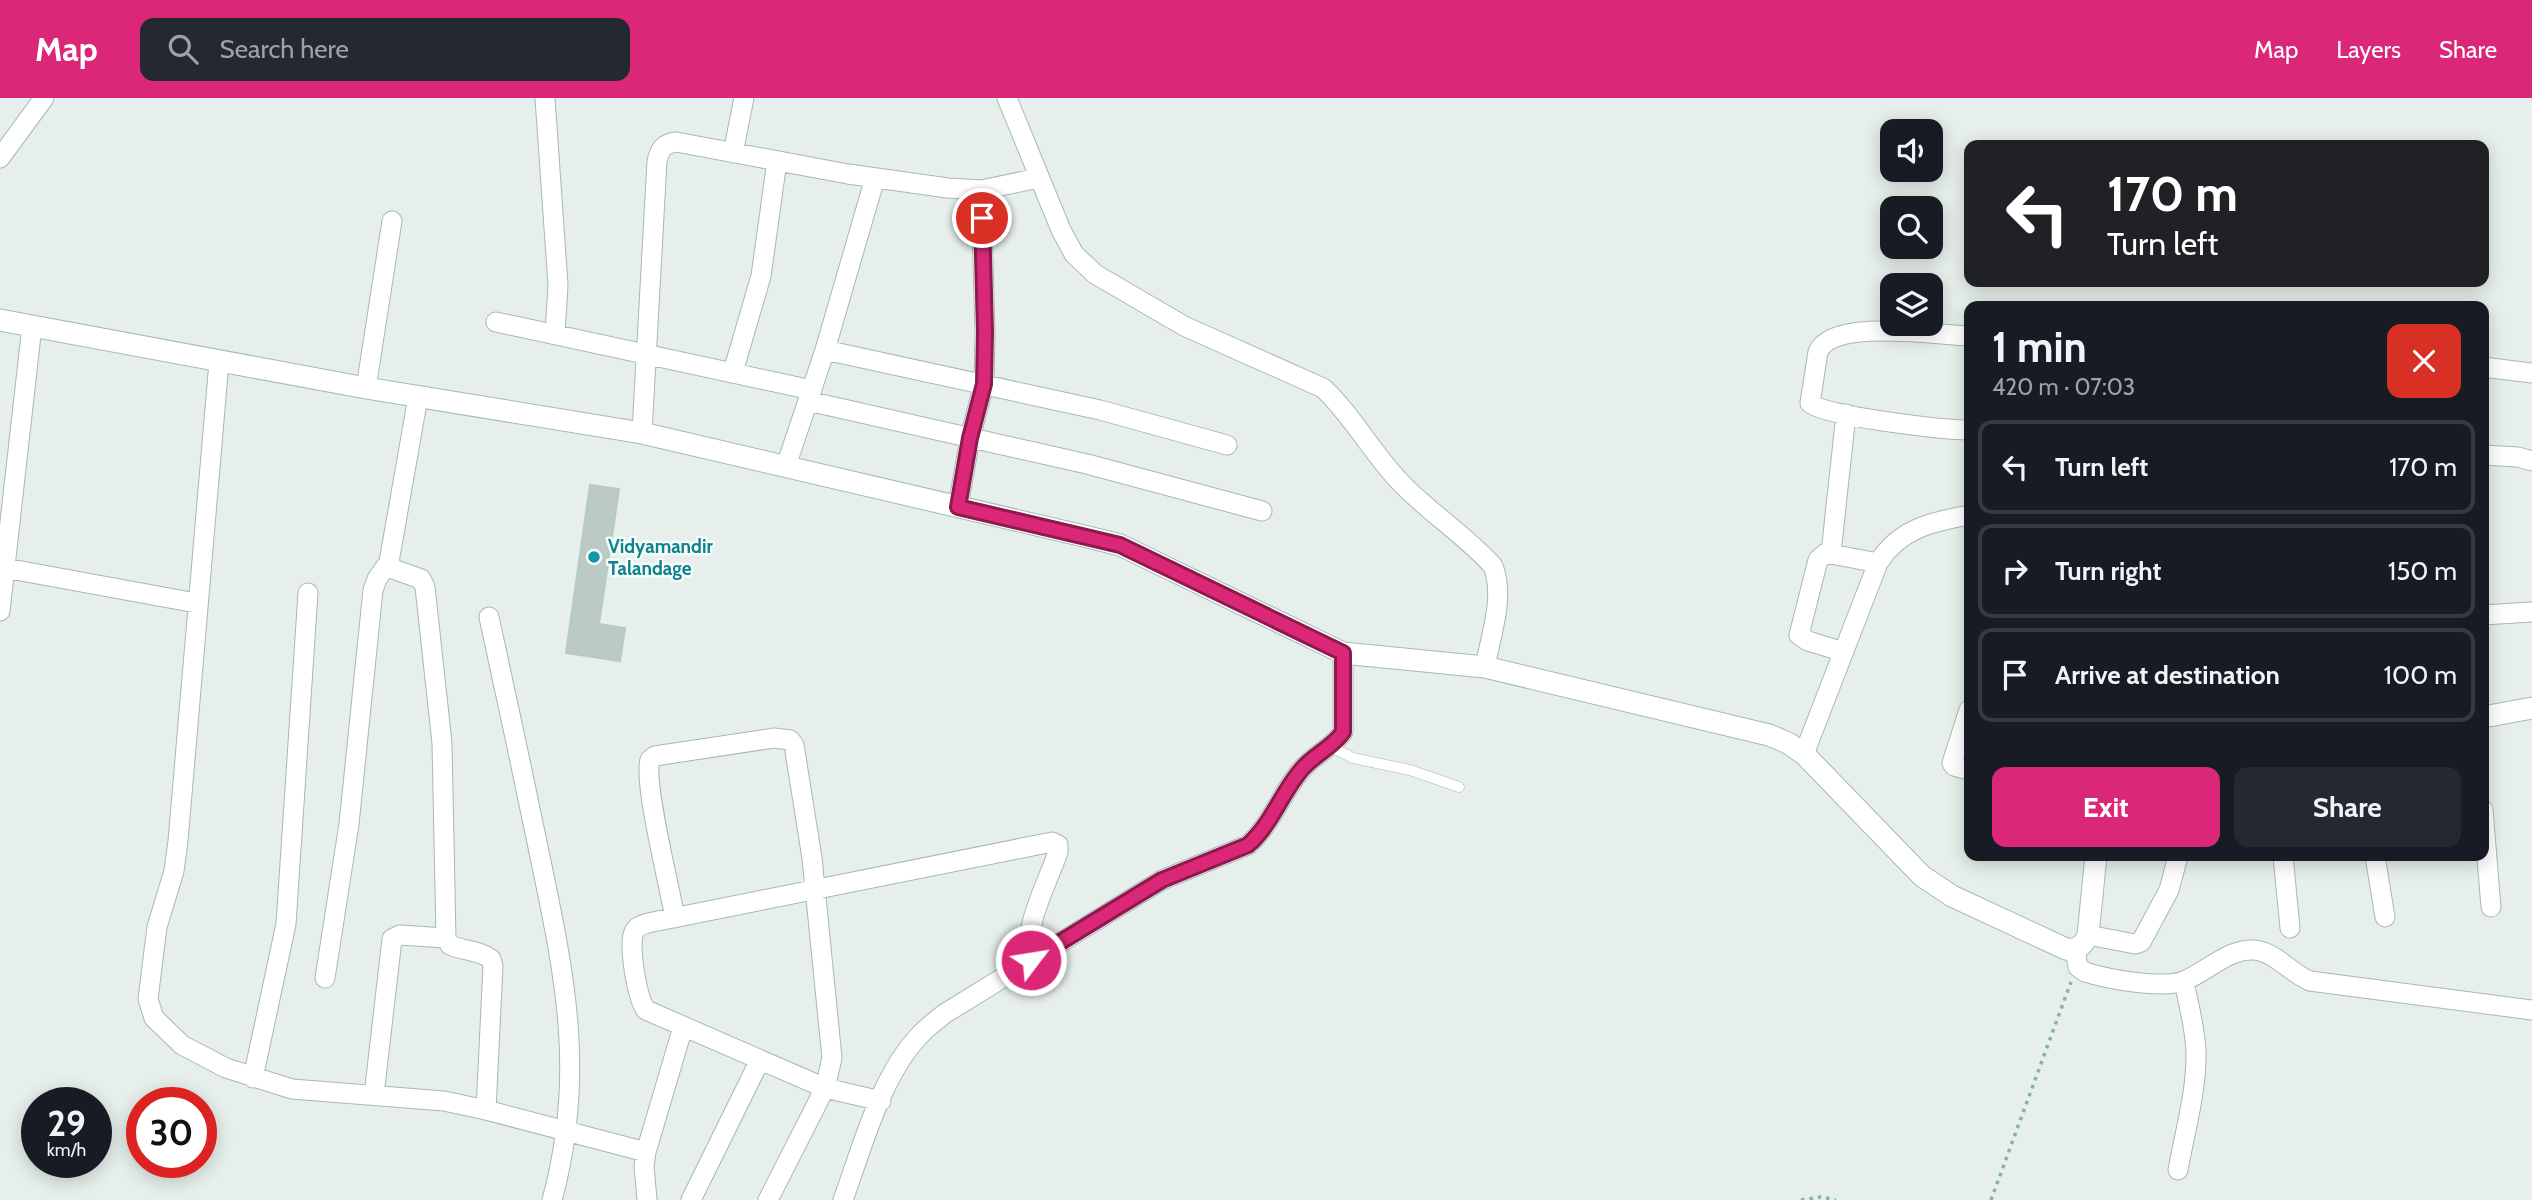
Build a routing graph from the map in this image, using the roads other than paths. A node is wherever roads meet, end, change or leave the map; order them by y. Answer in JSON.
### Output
{"nodes":[{"id":1,"x":44,"y":98,"type":"edge"},
{"id":2,"x":545,"y":98,"type":"edge"},
{"id":3,"x":744,"y":98,"type":"edge"},
{"id":4,"x":1007,"y":98,"type":"edge"},
{"id":5,"x":733,"y":153,"type":"junction"},
{"id":6,"x":0,"y":158,"type":"edge"},
{"id":7,"x":777,"y":161,"type":"junction"},
{"id":8,"x":875,"y":178,"type":"junction"},
{"id":9,"x":1039,"y":178,"type":"junction"},
{"id":10,"x":981,"y":190,"type":"junction"},
{"id":11,"x":391,"y":220,"type":"dead end"},
{"id":12,"x":0,"y":320,"type":"edge"},
{"id":13,"x":496,"y":322,"type":"dead end"},
{"id":14,"x":32,"y":326,"type":"junction"},
{"id":15,"x":555,"y":334,"type":"junction"},
{"id":16,"x":1964,"y":337,"type":"edge"},
{"id":17,"x":825,"y":350,"type":"junction"},
{"id":18,"x":646,"y":353,"type":"junction"},
{"id":19,"x":219,"y":362,"type":"junction"},
{"id":20,"x":2489,"y":368,"type":"edge"},
{"id":21,"x":733,"y":372,"type":"junction"},
{"id":22,"x":2532,"y":373,"type":"edge"},
{"id":23,"x":984,"y":384,"type":"junction"},
{"id":24,"x":366,"y":388,"type":"junction"},
{"id":25,"x":810,"y":395,"type":"junction"},
{"id":26,"x":418,"y":397,"type":"junction"},
{"id":27,"x":1846,"y":414,"type":"junction"},
{"id":28,"x":1964,"y":430,"type":"edge"},
{"id":29,"x":642,"y":433,"type":"junction"},
{"id":30,"x":970,"y":438,"type":"junction"},
{"id":31,"x":1227,"y":445,"type":"dead end"},
{"id":32,"x":2489,"y":455,"type":"edge"},
{"id":33,"x":2532,"y":461,"type":"edge"},
{"id":34,"x":786,"y":466,"type":"junction"},
{"id":35,"x":958,"y":507,"type":"junction"},
{"id":36,"x":1262,"y":511,"type":"dead end"},
{"id":37,"x":1964,"y":516,"type":"edge"},
{"id":38,"x":1831,"y":553,"type":"junction"},
{"id":39,"x":389,"y":562,"type":"junction"},
{"id":40,"x":1878,"y":563,"type":"junction"},
{"id":41,"x":2,"y":568,"type":"edge"},
{"id":42,"x":308,"y":593,"type":"dead end"},
{"id":43,"x":196,"y":603,"type":"junction"},
{"id":44,"x":0,"y":611,"type":"edge"},
{"id":45,"x":2532,"y":612,"type":"edge"},
{"id":46,"x":2489,"y":615,"type":"edge"},
{"id":47,"x":489,"y":617,"type":"dead end"},
{"id":48,"x":1844,"y":652,"type":"junction"},
{"id":49,"x":1343,"y":653,"type":"junction"},
{"id":50,"x":1485,"y":667,"type":"junction"},
{"id":51,"x":2532,"y":708,"type":"edge"},
{"id":52,"x":2489,"y":716,"type":"edge"},
{"id":53,"x":1964,"y":726,"type":"edge"},
{"id":54,"x":1329,"y":746,"type":"junction"},
{"id":55,"x":1804,"y":754,"type":"junction"},
{"id":56,"x":1964,"y":769,"type":"edge"},
{"id":57,"x":1459,"y":787,"type":"dead end"},
{"id":58,"x":2095,"y":861,"type":"edge"},
{"id":59,"x":2177,"y":861,"type":"edge"},
{"id":60,"x":2283,"y":861,"type":"edge"},
{"id":61,"x":2376,"y":861,"type":"edge"},
{"id":62,"x":2487,"y":861,"type":"edge"},
{"id":63,"x":815,"y":889,"type":"junction"},
{"id":64,"x":2491,"y":907,"type":"dead end"},
{"id":65,"x":2385,"y":917,"type":"dead end"},
{"id":66,"x":676,"y":918,"type":"junction"},
{"id":67,"x":2290,"y":928,"type":"dead end"},
{"id":68,"x":446,"y":938,"type":"junction"},
{"id":69,"x":2080,"y":950,"type":"junction"},
{"id":70,"x":1031,"y":960,"type":"junction"},
{"id":71,"x":326,"y":978,"type":"dead end"},
{"id":72,"x":2184,"y":982,"type":"junction"},
{"id":73,"x":2532,"y":1010,"type":"edge"},
{"id":74,"x":683,"y":1027,"type":"junction"},
{"id":75,"x":760,"y":1060,"type":"junction"},
{"id":76,"x":253,"y":1078,"type":"junction"},
{"id":77,"x":825,"y":1088,"type":"junction"},
{"id":78,"x":374,"y":1096,"type":"junction"},
{"id":79,"x":881,"y":1101,"type":"junction"},
{"id":80,"x":486,"y":1110,"type":"junction"},
{"id":81,"x":566,"y":1131,"type":"junction"},
{"id":82,"x":646,"y":1152,"type":"junction"},
{"id":83,"x":2178,"y":1170,"type":"dead end"},
{"id":84,"x":552,"y":1200,"type":"edge"},
{"id":85,"x":647,"y":1200,"type":"edge"},
{"id":86,"x":691,"y":1200,"type":"edge"},
{"id":87,"x":768,"y":1200,"type":"edge"},
{"id":88,"x":842,"y":1200,"type":"edge"}],
"edges":[{"from":1,"to":6,"type":"street"},
{"from":2,"to":15,"type":"street"},
{"from":3,"to":5,"type":"street"},
{"from":4,"to":9,"type":"street"},
{"from":5,"to":7,"type":"street"},
{"from":5,"to":18,"type":"street"},
{"from":7,"to":8,"type":"street"},
{"from":7,"to":21,"type":"street"},
{"from":8,"to":10,"type":"street"},
{"from":8,"to":17,"type":"street"},
{"from":9,"to":10,"type":"street"},
{"from":9,"to":50,"type":"street"},
{"from":10,"to":23,"type":"street"},
{"from":11,"to":24,"type":"street"},
{"from":12,"to":14,"type":"street"},
{"from":13,"to":15,"type":"street"},
{"from":14,"to":19,"type":"street"},
{"from":14,"to":41,"type":"street"},
{"from":15,"to":18,"type":"street"},
{"from":16,"to":27,"type":"street"},
{"from":17,"to":23,"type":"street"},
{"from":17,"to":25,"type":"street"},
{"from":18,"to":21,"type":"street"},
{"from":18,"to":29,"type":"street"},
{"from":19,"to":24,"type":"street"},
{"from":19,"to":43,"type":"street"},
{"from":20,"to":22,"type":"street"},
{"from":21,"to":25,"type":"street"},
{"from":23,"to":30,"type":"street"},
{"from":23,"to":31,"type":"street"},
{"from":24,"to":26,"type":"street"},
{"from":25,"to":30,"type":"street"},
{"from":25,"to":34,"type":"street"},
{"from":26,"to":29,"type":"street"},
{"from":26,"to":39,"type":"street"},
{"from":27,"to":28,"type":"street"},
{"from":27,"to":38,"type":"street"},
{"from":29,"to":34,"type":"street"},
{"from":30,"to":35,"type":"street"},
{"from":30,"to":36,"type":"street"},
{"from":32,"to":33,"type":"street"},
{"from":34,"to":35,"type":"street"},
{"from":35,"to":49,"type":"street"},
{"from":37,"to":40,"type":"street"},
{"from":38,"to":40,"type":"street"},
{"from":38,"to":48,"type":"street"},
{"from":39,"to":68,"type":"street"},
{"from":39,"to":71,"type":"street"},
{"from":40,"to":48,"type":"street"},
{"from":41,"to":43,"type":"street"},
{"from":41,"to":44,"type":"street"},
{"from":42,"to":76,"type":"street"},
{"from":43,"to":76,"type":"street"},
{"from":45,"to":46,"type":"street"},
{"from":47,"to":81,"type":"street"},
{"from":48,"to":55,"type":"street"},
{"from":49,"to":50,"type":"street"},
{"from":49,"to":54,"type":"street"},
{"from":50,"to":55,"type":"street"},
{"from":51,"to":52,"type":"street"},
{"from":53,"to":56,"type":"street"},
{"from":54,"to":57,"type":"lane"},
{"from":54,"to":70,"type":"street"},
{"from":55,"to":69,"type":"street"},
{"from":58,"to":69,"type":"street"},
{"from":59,"to":69,"type":"street"},
{"from":60,"to":67,"type":"street"},
{"from":61,"to":65,"type":"street"},
{"from":62,"to":64,"type":"street"},
{"from":63,"to":66,"type":"street"},
{"from":63,"to":66,"type":"street"},
{"from":63,"to":70,"type":"street"},
{"from":63,"to":77,"type":"street"},
{"from":66,"to":74,"type":"street"},
{"from":68,"to":78,"type":"street"},
{"from":68,"to":80,"type":"street"},
{"from":69,"to":72,"type":"street"},
{"from":70,"to":79,"type":"street"},
{"from":72,"to":73,"type":"street"},
{"from":72,"to":83,"type":"street"},
{"from":74,"to":75,"type":"street"},
{"from":74,"to":82,"type":"street"},
{"from":75,"to":77,"type":"street"},
{"from":75,"to":86,"type":"street"},
{"from":76,"to":78,"type":"street"},
{"from":77,"to":79,"type":"street"},
{"from":77,"to":87,"type":"street"},
{"from":78,"to":80,"type":"street"},
{"from":79,"to":88,"type":"street"},
{"from":80,"to":81,"type":"street"},
{"from":81,"to":82,"type":"street"},
{"from":81,"to":84,"type":"street"},
{"from":82,"to":85,"type":"street"}]}
